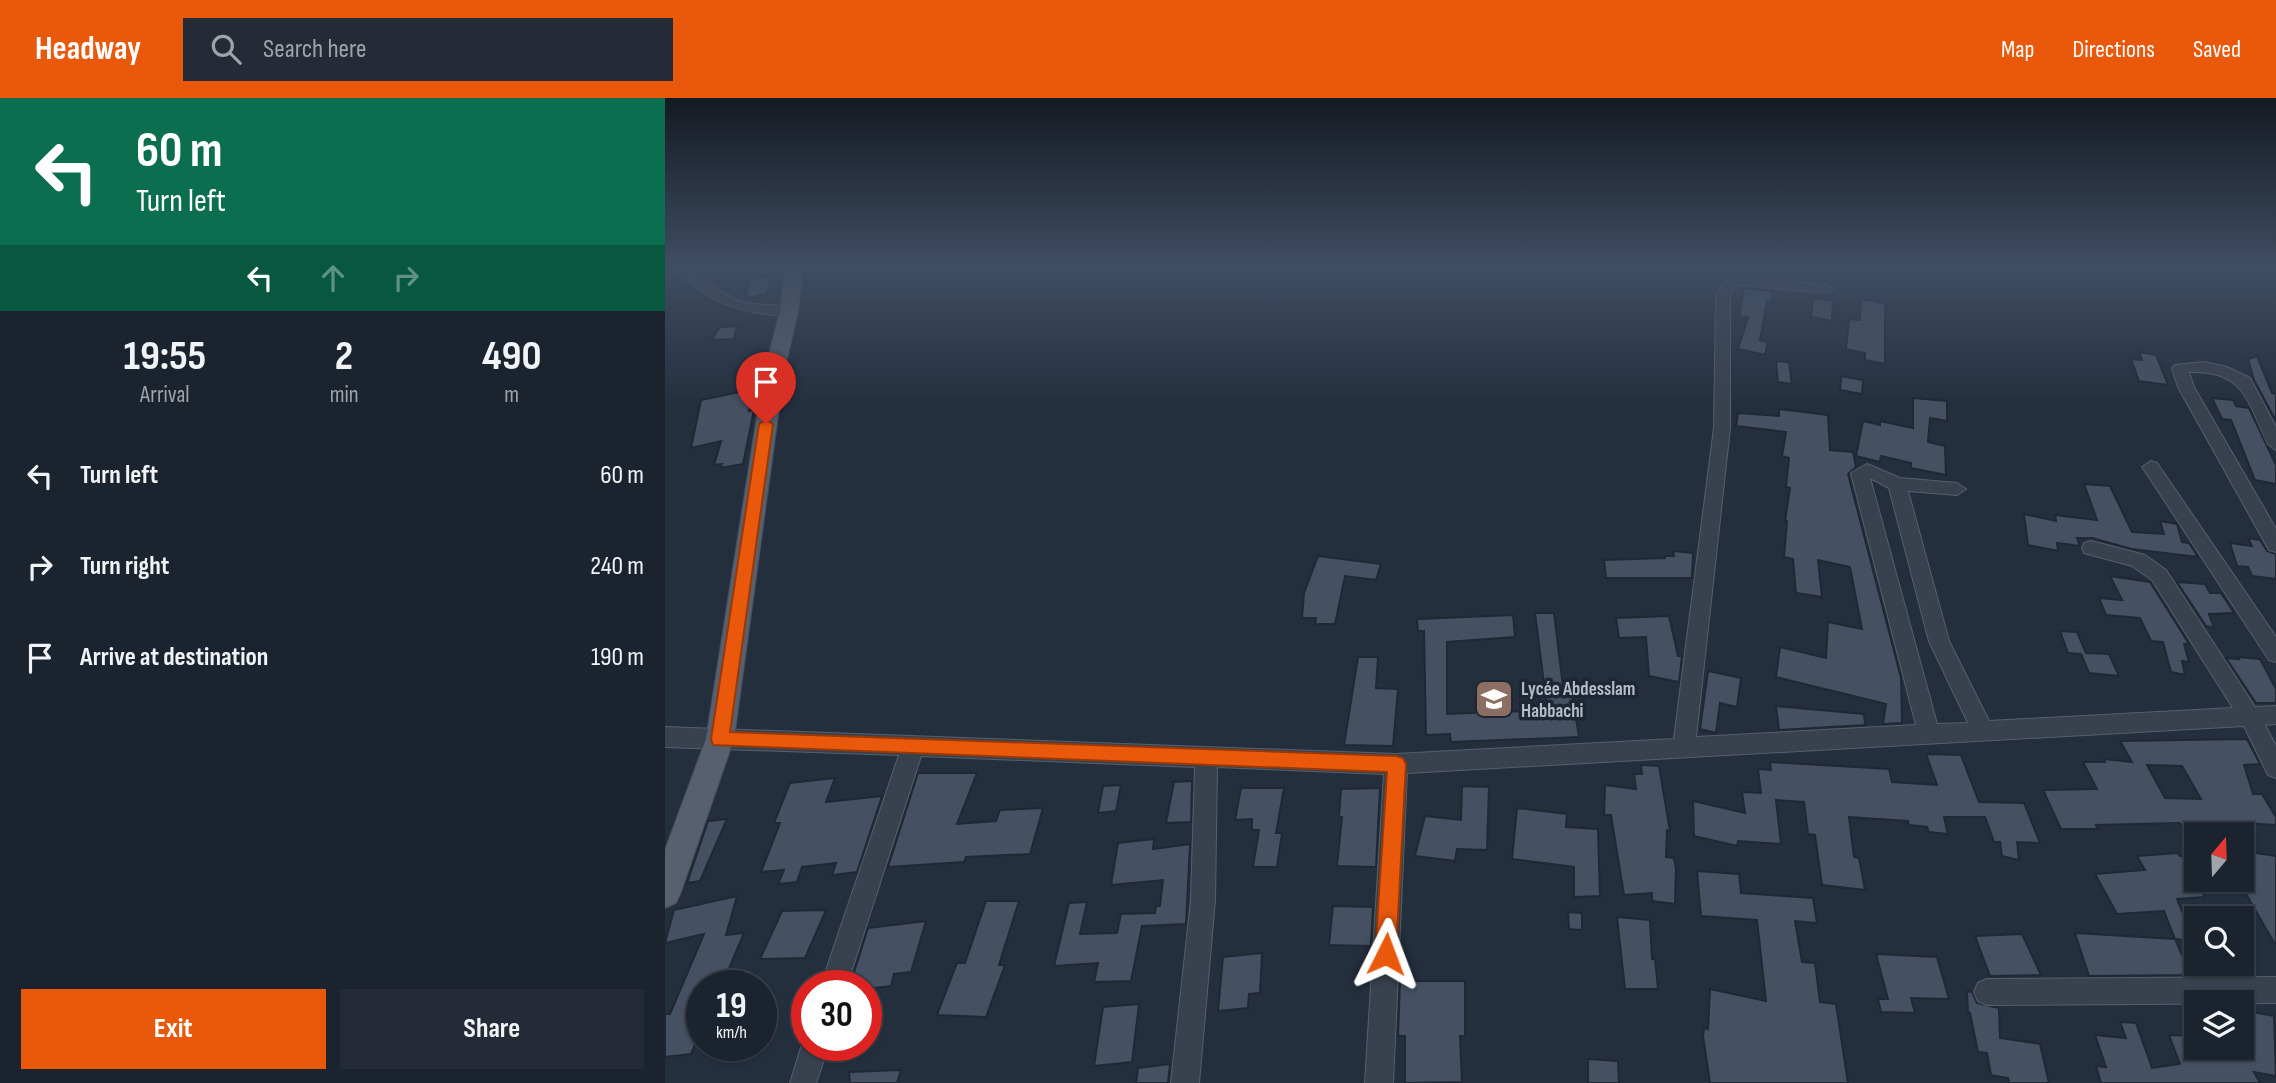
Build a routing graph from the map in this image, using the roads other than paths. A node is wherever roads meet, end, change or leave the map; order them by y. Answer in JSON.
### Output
{"nodes":[{"id":1,"x":789,"y":312,"type":"edge"},
{"id":2,"x":1723,"y":313,"type":"edge"},
{"id":3,"x":2276,"y":444,"type":"edge"},
{"id":4,"x":2151,"y":467,"type":"dead end"},
{"id":5,"x":1897,"y":484,"type":"junction"},
{"id":6,"x":1957,"y":489,"type":"dead end"},
{"id":7,"x":2276,"y":545,"type":"edge"},
{"id":8,"x":2091,"y":548,"type":"dead end"},
{"id":9,"x":2276,"y":654,"type":"edge"},
{"id":10,"x":2276,"y":715,"type":"edge"},
{"id":11,"x":2249,"y":717,"type":"junction"},
{"id":12,"x":1983,"y":731,"type":"junction"},
{"id":13,"x":1929,"y":734,"type":"junction"},
{"id":14,"x":665,"y":737,"type":"edge"},
{"id":15,"x":720,"y":739,"type":"junction"},
{"id":16,"x":913,"y":746,"type":"junction"},
{"id":17,"x":1684,"y":748,"type":"junction"},
{"id":18,"x":1206,"y":757,"type":"junction"},
{"id":19,"x":1396,"y":764,"type":"junction"},
{"id":20,"x":2276,"y":768,"type":"edge"},
{"id":21,"x":665,"y":892,"type":"edge"},
{"id":22,"x":839,"y":970,"type":"edge"},
{"id":23,"x":2276,"y":990,"type":"edge"},
{"id":24,"x":1987,"y":992,"type":"dead end"},
{"id":25,"x":810,"y":1061,"type":"edge"},
{"id":26,"x":803,"y":1080,"type":"dead end"},
{"id":27,"x":1185,"y":1083,"type":"edge"},
{"id":28,"x":1379,"y":1083,"type":"edge"}],
"edges":[{"from":1,"to":15,"type":"main road"},
{"from":2,"to":17,"type":"street"},
{"from":3,"to":7,"type":"street"},
{"from":4,"to":9,"type":"street"},
{"from":5,"to":6,"type":"street"},
{"from":5,"to":12,"type":"street"},
{"from":5,"to":13,"type":"street"},
{"from":8,"to":11,"type":"street"},
{"from":10,"to":11,"type":"street"},
{"from":11,"to":12,"type":"street"},
{"from":11,"to":20,"type":"street"},
{"from":12,"to":13,"type":"street"},
{"from":13,"to":17,"type":"street"},
{"from":14,"to":15,"type":"street"},
{"from":15,"to":16,"type":"street"},
{"from":15,"to":21,"type":"main road"},
{"from":16,"to":18,"type":"street"},
{"from":16,"to":22,"type":"street"},
{"from":17,"to":19,"type":"street"},
{"from":18,"to":19,"type":"street"},
{"from":18,"to":27,"type":"street"},
{"from":19,"to":28,"type":"street"},
{"from":23,"to":24,"type":"street"},
{"from":25,"to":26,"type":"street"}]}
